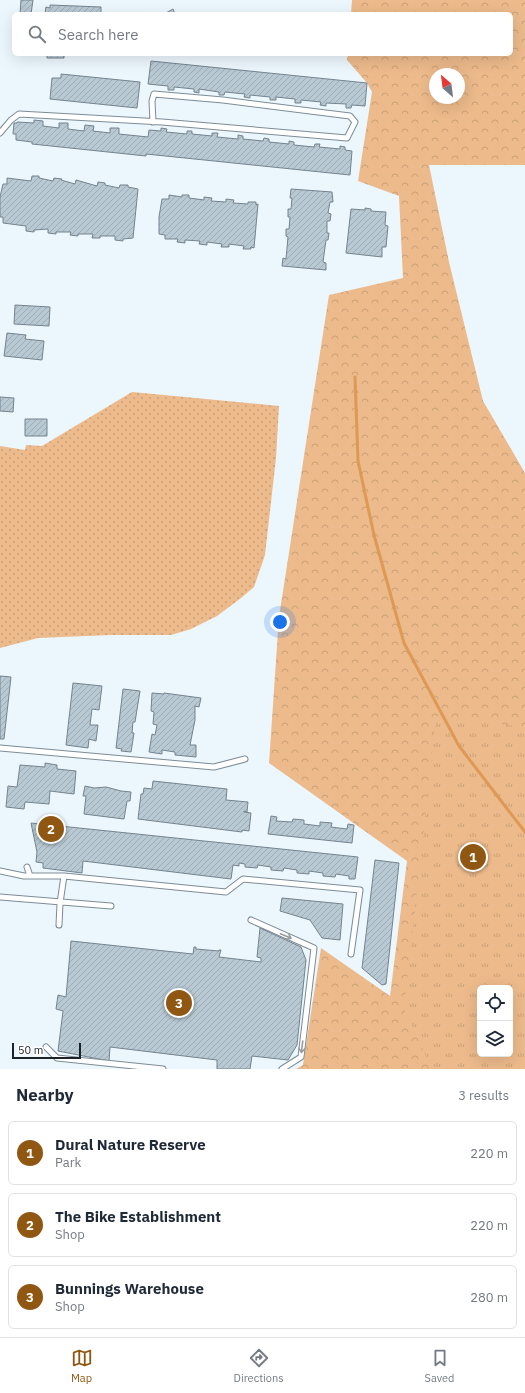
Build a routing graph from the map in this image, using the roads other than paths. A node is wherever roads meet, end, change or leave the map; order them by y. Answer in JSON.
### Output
{"nodes":[{"id":1,"x":153,"y":122,"type":"junction"},
{"id":2,"x":0,"y":133,"type":"edge"},
{"id":3,"x":0,"y":748,"type":"edge"},
{"id":4,"x":246,"y":759,"type":"dead end"},
{"id":5,"x":27,"y":866,"type":"dead end"},
{"id":6,"x":0,"y":871,"type":"edge"},
{"id":7,"x":30,"y":876,"type":"junction"},
{"id":8,"x":64,"y":876,"type":"junction"},
{"id":9,"x":0,"y":897,"type":"edge"},
{"id":10,"x":60,"y":903,"type":"junction"},
{"id":11,"x":111,"y":906,"type":"dead end"},
{"id":12,"x":251,"y":920,"type":"dead end"},
{"id":13,"x":59,"y":925,"type":"dead end"},
{"id":14,"x":351,"y":954,"type":"dead end"},
{"id":15,"x":46,"y":1047,"type":"dead end"},
{"id":16,"x":163,"y":1069,"type":"edge"},
{"id":17,"x":282,"y":1069,"type":"edge"}],
"edges":[{"from":1,"to":1,"type":"lane"},
{"from":1,"to":2,"type":"lane"},
{"from":3,"to":4,"type":"lane"},
{"from":5,"to":7,"type":"lane"},
{"from":6,"to":7,"type":"lane"},
{"from":7,"to":8,"type":"lane"},
{"from":8,"to":10,"type":"lane"},
{"from":8,"to":14,"type":"lane"},
{"from":9,"to":10,"type":"lane"},
{"from":10,"to":11,"type":"lane"},
{"from":10,"to":13,"type":"lane"},
{"from":12,"to":17,"type":"lane","one_way":true},
{"from":15,"to":16,"type":"lane"}]}
